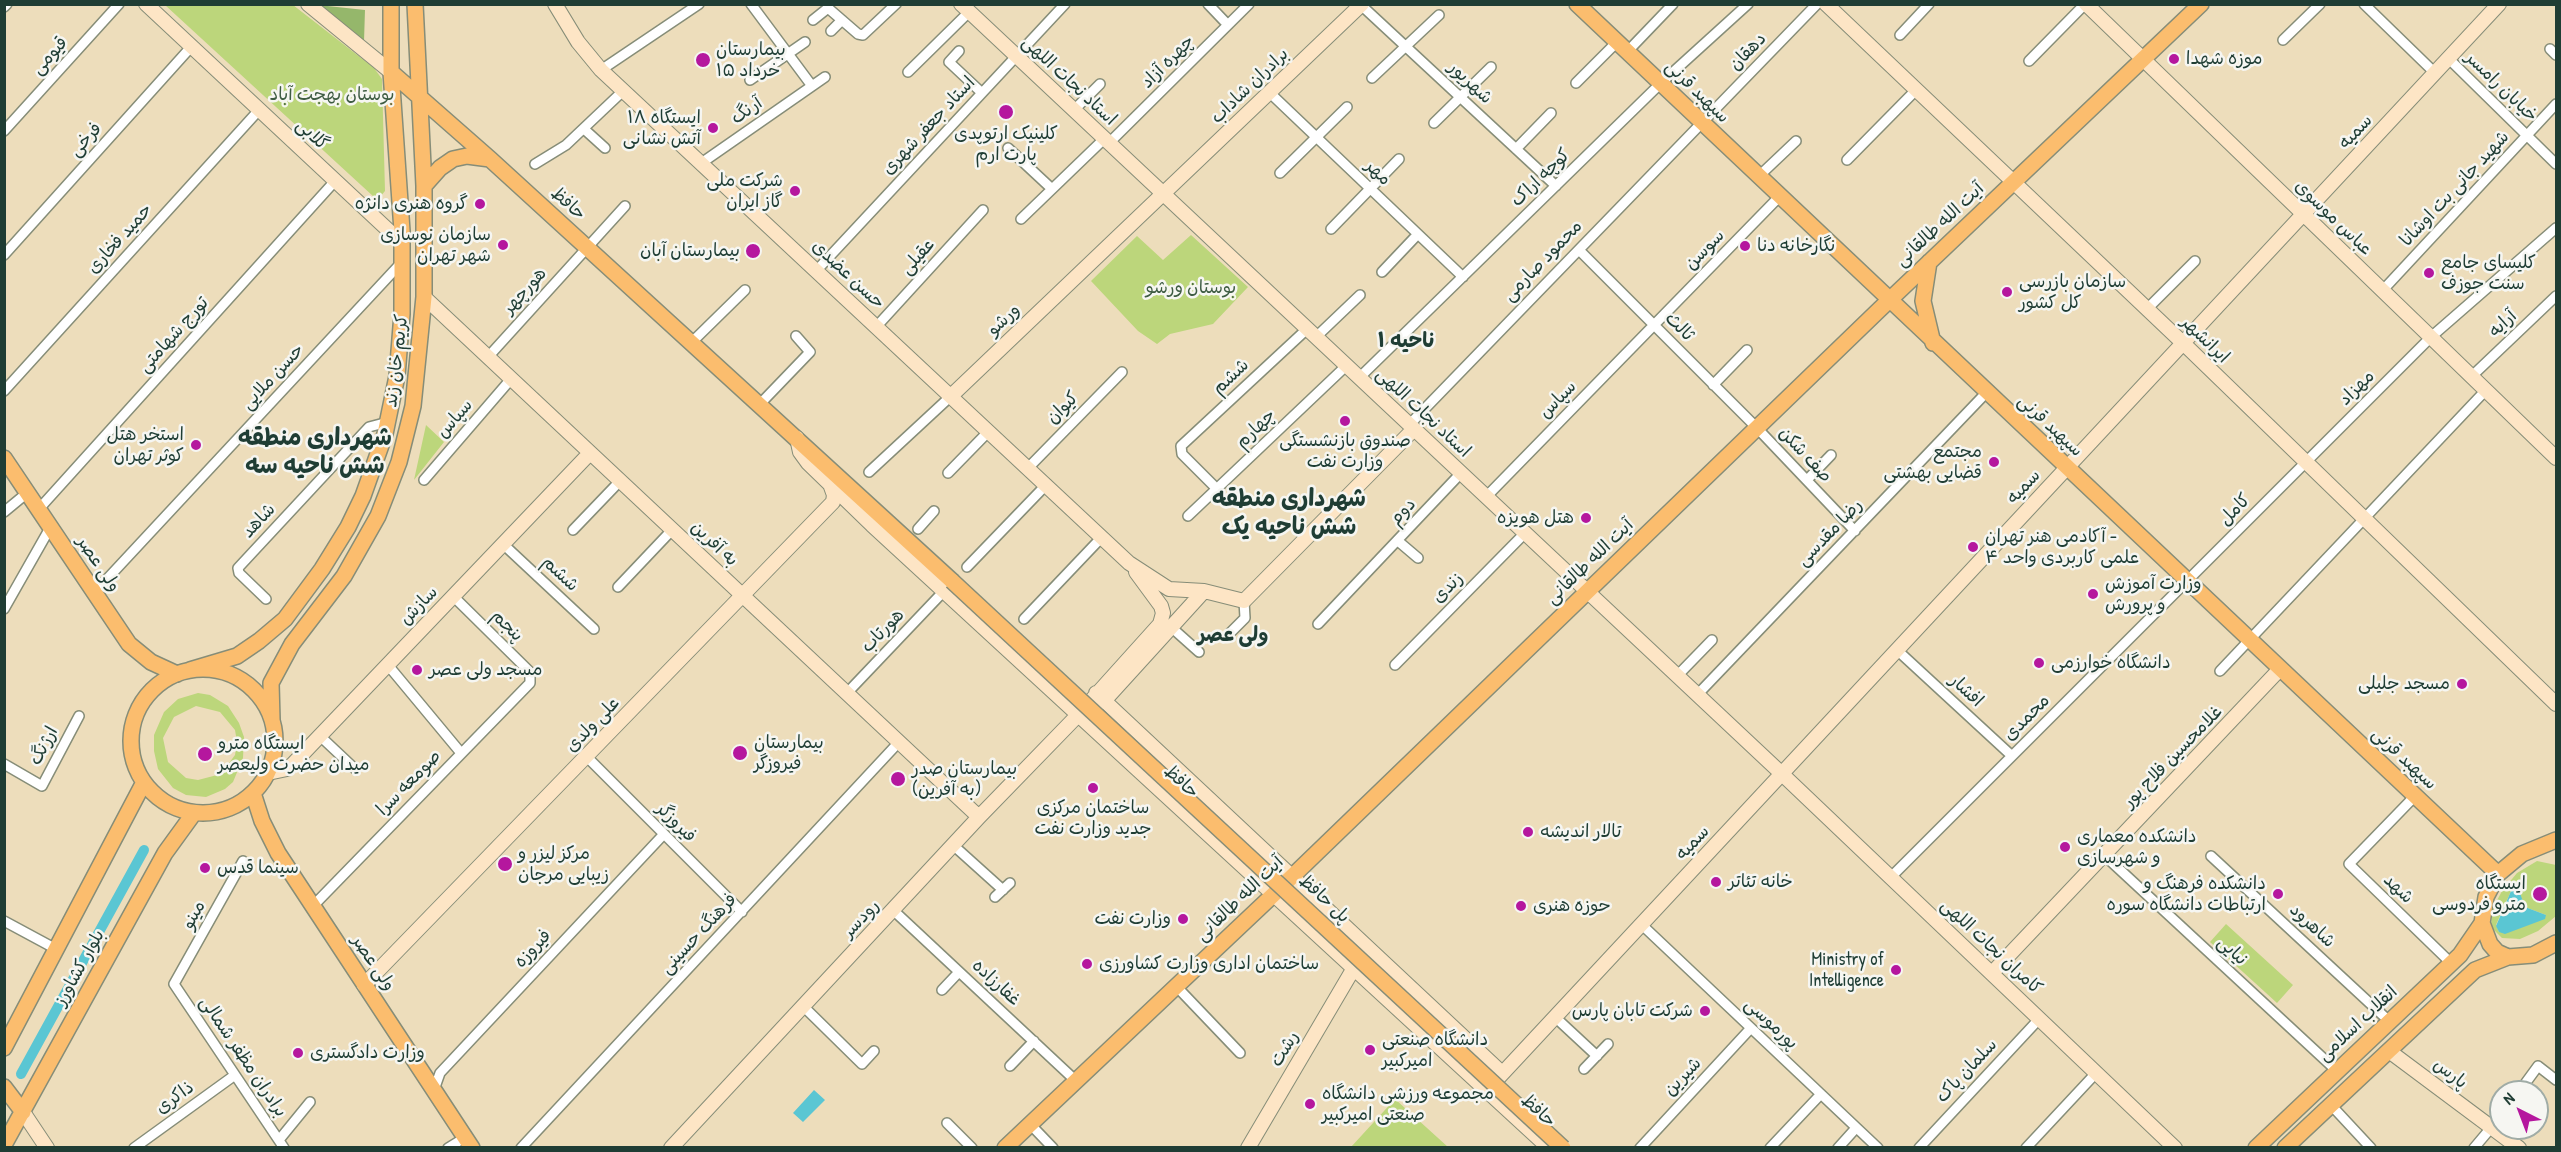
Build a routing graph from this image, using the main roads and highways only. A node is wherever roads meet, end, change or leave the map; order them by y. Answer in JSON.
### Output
{"nodes":[{"id":1,"x":391,"y":4,"type":"edge"},
{"id":2,"x":415,"y":4,"type":"edge"},
{"id":3,"x":1577,"y":4,"type":"edge"},
{"id":4,"x":2201,"y":4,"type":"edge"},
{"id":5,"x":392,"y":72,"type":"junction"},
{"id":6,"x":418,"y":94,"type":"junction"},
{"id":7,"x":490,"y":159,"type":"junction"},
{"id":8,"x":424,"y":186,"type":"junction"},
{"id":9,"x":1929,"y":262,"type":"junction"},
{"id":10,"x":1888,"y":301,"type":"junction"},
{"id":11,"x":1933,"y":343,"type":"junction"},
{"id":12,"x":4,"y":458,"type":"edge"},
{"id":13,"x":948,"y":586,"type":"joint"},
{"id":14,"x":184,"y":672,"type":"junction"},
{"id":15,"x":272,"y":720,"type":"junction"},
{"id":16,"x":143,"y":784,"type":"junction"},
{"id":17,"x":253,"y":793,"type":"junction"},
{"id":18,"x":194,"y":813,"type":"junction"},
{"id":19,"x":2556,"y":840,"type":"edge"},
{"id":20,"x":2498,"y":874,"type":"junction"},
{"id":21,"x":2482,"y":923,"type":"junction"},
{"id":22,"x":2556,"y":943,"type":"edge"},
{"id":23,"x":2508,"y":957,"type":"junction"},
{"id":24,"x":4,"y":1048,"type":"edge"},
{"id":25,"x":4,"y":1087,"type":"edge"},
{"id":26,"x":23,"y":1113,"type":"junction"},
{"id":27,"x":469,"y":1144,"type":"edge"},
{"id":28,"x":4,"y":1145,"type":"edge"},
{"id":29,"x":1005,"y":1148,"type":"edge"},
{"id":30,"x":1563,"y":1148,"type":"edge"},
{"id":31,"x":2256,"y":1148,"type":"edge"},
{"id":32,"x":2285,"y":1148,"type":"edge"}],
"edges":[{"from":1,"to":5,"type":"main road","name":"کریم خان زند"},
{"from":2,"to":6,"type":"main road","name":"کریم خان زند"},
{"from":3,"to":10,"type":"main road","name":"سپهبد قرنی"},
{"from":4,"to":9,"type":"main road","name":"آیت الله طالقانی"},
{"from":5,"to":6,"type":"main road","name":"حافظ"},
{"from":5,"to":14,"type":"main road","name":"کریم خان زند"},
{"from":6,"to":7,"type":"main road","name":"حافظ"},
{"from":6,"to":8,"type":"main road","name":"کریم خان زند"},
{"from":7,"to":8,"type":"main road"},
{"from":7,"to":13,"type":"main road","name":"حافظ"},
{"from":8,"to":15,"type":"main road","name":"کریم خان زند"},
{"from":9,"to":10,"type":"main road","name":"آیت الله طالقانی"},
{"from":9,"to":11,"type":"main road"},
{"from":10,"to":11,"type":"main road","name":"سپهبد قرنی"},
{"from":10,"to":29,"type":"main road","name":"آیت الله طالقانی"},
{"from":11,"to":20,"type":"main road","name":"سپهبد قرنی"},
{"from":12,"to":14,"type":"main road","name":"ولی عصر"},
{"from":13,"to":30,"type":"main road","name":"پل حافظ","bridge":true},
{"from":14,"to":15,"type":"main road"},
{"from":14,"to":16,"type":"main road"},
{"from":15,"to":17,"type":"main road"},
{"from":16,"to":18,"type":"main road"},
{"from":16,"to":24,"type":"main road","name":"بلوار کشاورز"},
{"from":17,"to":18,"type":"main road"},
{"from":17,"to":27,"type":"main road","name":"ولی عصر"},
{"from":18,"to":26,"type":"main road","name":"بلوار کشاورز"},
{"from":19,"to":20,"type":"main road"},
{"from":20,"to":21,"type":"main road"},
{"from":21,"to":23,"type":"main road"},
{"from":21,"to":31,"type":"main road","name":"انقلاب اسلامی"},
{"from":22,"to":23,"type":"main road"},
{"from":23,"to":32,"type":"main road"},
{"from":25,"to":26,"type":"main road"},
{"from":26,"to":28,"type":"main road","name":"بلوار کشاورز"}]}
